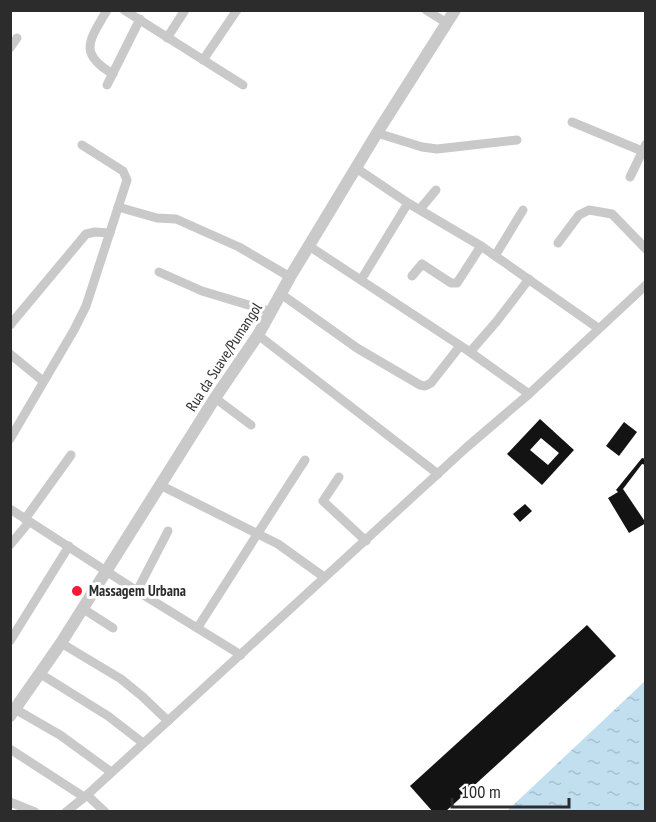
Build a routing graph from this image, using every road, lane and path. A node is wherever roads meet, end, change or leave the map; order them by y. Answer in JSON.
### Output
{"nodes":[{"id":1,"x":107,"y":10,"type":"edge"},
{"id":2,"x":124,"y":10,"type":"edge"},
{"id":3,"x":185,"y":10,"type":"edge"},
{"id":4,"x":237,"y":10,"type":"edge"},
{"id":5,"x":426,"y":10,"type":"edge"},
{"id":6,"x":455,"y":10,"type":"edge"},
{"id":7,"x":140,"y":19,"type":"junction"},
{"id":8,"x":447,"y":23,"type":"junction"},
{"id":9,"x":17,"y":38,"type":"dead end"},
{"id":10,"x":167,"y":39,"type":"junction"},
{"id":11,"x":10,"y":48,"type":"edge"},
{"id":12,"x":204,"y":60,"type":"junction"},
{"id":13,"x":113,"y":74,"type":"junction"},
{"id":14,"x":106,"y":85,"type":"dead end"},
{"id":15,"x":243,"y":85,"type":"dead end"},
{"id":16,"x":572,"y":122,"type":"dead end"},
{"id":17,"x":377,"y":133,"type":"junction"},
{"id":18,"x":517,"y":140,"type":"dead end"},
{"id":19,"x":82,"y":145,"type":"dead end"},
{"id":20,"x":644,"y":148,"type":"edge"},
{"id":21,"x":356,"y":168,"type":"junction"},
{"id":22,"x":630,"y":177,"type":"dead end"},
{"id":23,"x":436,"y":190,"type":"dead end"},
{"id":24,"x":408,"y":203,"type":"junction"},
{"id":25,"x":118,"y":207,"type":"junction"},
{"id":26,"x":420,"y":209,"type":"junction"},
{"id":27,"x":523,"y":210,"type":"dead end"},
{"id":28,"x":110,"y":233,"type":"junction"},
{"id":29,"x":558,"y":243,"type":"dead end"},
{"id":30,"x":309,"y":246,"type":"junction"},
{"id":31,"x":481,"y":246,"type":"junction"},
{"id":32,"x":645,"y":249,"type":"edge"},
{"id":33,"x":495,"y":256,"type":"junction"},
{"id":34,"x":159,"y":272,"type":"dead end"},
{"id":35,"x":412,"y":276,"type":"dead end"},
{"id":36,"x":290,"y":277,"type":"junction"},
{"id":37,"x":529,"y":279,"type":"junction"},
{"id":38,"x":361,"y":280,"type":"junction"},
{"id":39,"x":645,"y":285,"type":"edge"},
{"id":40,"x":281,"y":294,"type":"junction"},
{"id":41,"x":272,"y":312,"type":"junction"},
{"id":42,"x":10,"y":325,"type":"edge"},
{"id":43,"x":598,"y":328,"type":"junction"},
{"id":44,"x":258,"y":335,"type":"junction"},
{"id":45,"x":460,"y":346,"type":"junction"},
{"id":46,"x":470,"y":352,"type":"junction"},
{"id":47,"x":10,"y":354,"type":"edge"},
{"id":48,"x":44,"y":381,"type":"junction"},
{"id":49,"x":529,"y":394,"type":"junction"},
{"id":50,"x":215,"y":398,"type":"junction"},
{"id":51,"x":250,"y":425,"type":"dead end"},
{"id":52,"x":10,"y":439,"type":"edge"},
{"id":53,"x":71,"y":455,"type":"dead end"},
{"id":54,"x":305,"y":460,"type":"dead end"},
{"id":55,"x":438,"y":474,"type":"junction"},
{"id":56,"x":339,"y":477,"type":"dead end"},
{"id":57,"x":160,"y":485,"type":"junction"},
{"id":58,"x":10,"y":509,"type":"edge"},
{"id":59,"x":27,"y":520,"type":"junction"},
{"id":60,"x":168,"y":531,"type":"dead end"},
{"id":61,"x":258,"y":534,"type":"junction"},
{"id":62,"x":366,"y":541,"type":"junction"},
{"id":63,"x":10,"y":545,"type":"edge"},
{"id":64,"x":69,"y":546,"type":"junction"},
{"id":65,"x":106,"y":572,"type":"junction"},
{"id":66,"x":324,"y":577,"type":"junction"},
{"id":67,"x":137,"y":591,"type":"junction"},
{"id":68,"x":82,"y":608,"type":"junction"},
{"id":69,"x":198,"y":627,"type":"junction"},
{"id":70,"x":113,"y":628,"type":"dead end"},
{"id":71,"x":10,"y":641,"type":"edge"},
{"id":72,"x":61,"y":643,"type":"junction"},
{"id":73,"x":241,"y":655,"type":"junction"},
{"id":74,"x":39,"y":673,"type":"junction"},
{"id":75,"x":13,"y":712,"type":"edge"},
{"id":76,"x":168,"y":721,"type":"junction"},
{"id":77,"x":143,"y":743,"type":"junction"},
{"id":78,"x":10,"y":749,"type":"edge"},
{"id":79,"x":111,"y":772,"type":"junction"},
{"id":80,"x":86,"y":796,"type":"junction"},
{"id":81,"x":10,"y":802,"type":"edge"},
{"id":82,"x":94,"y":807,"type":"edge"},
{"id":83,"x":35,"y":812,"type":"edge"},
{"id":84,"x":66,"y":812,"type":"edge"},
{"id":85,"x":105,"y":812,"type":"edge"}],
"edges":[{"from":1,"to":13,"type":"street"},
{"from":2,"to":7,"type":"street"},
{"from":3,"to":10,"type":"street"},
{"from":4,"to":12,"type":"street"},
{"from":5,"to":8,"type":"street"},
{"from":6,"to":8,"type":"street","name":"Rua da Suave/Pumangol"},
{"from":7,"to":10,"type":"street"},
{"from":7,"to":13,"type":"street"},
{"from":8,"to":17,"type":"street","name":"Rua da Suave/Pumangol"},
{"from":9,"to":11,"type":"street"},
{"from":10,"to":12,"type":"street"},
{"from":12,"to":15,"type":"street"},
{"from":13,"to":14,"type":"street"},
{"from":16,"to":20,"type":"street"},
{"from":17,"to":18,"type":"street"},
{"from":17,"to":21,"type":"street","name":"Rua da Suave/Pumangol"},
{"from":19,"to":25,"type":"street"},
{"from":20,"to":22,"type":"street"},
{"from":21,"to":24,"type":"street"},
{"from":21,"to":30,"type":"street","name":"Rua da Suave/Pumangol"},
{"from":23,"to":26,"type":"street"},
{"from":24,"to":26,"type":"street"},
{"from":24,"to":38,"type":"street"},
{"from":25,"to":28,"type":"street"},
{"from":25,"to":36,"type":"street"},
{"from":26,"to":31,"type":"street"},
{"from":27,"to":33,"type":"street"},
{"from":28,"to":42,"type":"street"},
{"from":28,"to":48,"type":"street"},
{"from":29,"to":32,"type":"street"},
{"from":30,"to":36,"type":"street","name":"Rua da Suave/Pumangol"},
{"from":30,"to":38,"type":"street"},
{"from":31,"to":33,"type":"street"},
{"from":31,"to":35,"type":"street"},
{"from":33,"to":37,"type":"street"},
{"from":34,"to":41,"type":"street"},
{"from":36,"to":40,"type":"street","name":"Rua da Suave/Pumangol"},
{"from":37,"to":43,"type":"street"},
{"from":37,"to":46,"type":"street"},
{"from":38,"to":45,"type":"street"},
{"from":39,"to":43,"type":"street"},
{"from":40,"to":41,"type":"street","name":"Rua da Suave/Pumangol"},
{"from":40,"to":45,"type":"street"},
{"from":41,"to":44,"type":"street","name":"Rua da Suave/Pumangol"},
{"from":43,"to":49,"type":"street"},
{"from":44,"to":50,"type":"street","name":"Rua da Suave/Pumangol"},
{"from":44,"to":55,"type":"street"},
{"from":45,"to":46,"type":"street"},
{"from":46,"to":49,"type":"street"},
{"from":47,"to":48,"type":"street"},
{"from":48,"to":52,"type":"street"},
{"from":49,"to":55,"type":"street"},
{"from":50,"to":51,"type":"street"},
{"from":50,"to":57,"type":"street","name":"Rua da Suave/Pumangol"},
{"from":53,"to":59,"type":"street"},
{"from":54,"to":61,"type":"street"},
{"from":55,"to":62,"type":"street"},
{"from":56,"to":62,"type":"street"},
{"from":57,"to":61,"type":"street"},
{"from":57,"to":65,"type":"street","name":"Rua da Suave/Pumangol"},
{"from":58,"to":59,"type":"street"},
{"from":59,"to":63,"type":"street"},
{"from":59,"to":64,"type":"street"},
{"from":60,"to":67,"type":"street"},
{"from":61,"to":66,"type":"street"},
{"from":61,"to":69,"type":"street"},
{"from":62,"to":66,"type":"street"},
{"from":64,"to":65,"type":"street"},
{"from":64,"to":71,"type":"street"},
{"from":65,"to":67,"type":"street"},
{"from":65,"to":68,"type":"street","name":"Rua da Suave/Pumangol"},
{"from":66,"to":73,"type":"street"},
{"from":67,"to":69,"type":"street"},
{"from":68,"to":70,"type":"street"},
{"from":68,"to":72,"type":"street","name":"Rua da Suave/Pumangol"},
{"from":69,"to":73,"type":"street"},
{"from":72,"to":74,"type":"street","name":"Rua da Suave/Pumangol"},
{"from":72,"to":76,"type":"street"},
{"from":73,"to":76,"type":"street"},
{"from":74,"to":75,"type":"street","name":"Rua da Suave/Pumangol"},
{"from":74,"to":77,"type":"street"},
{"from":75,"to":79,"type":"street"},
{"from":76,"to":77,"type":"street"},
{"from":77,"to":79,"type":"street"},
{"from":78,"to":80,"type":"street"},
{"from":79,"to":80,"type":"street"},
{"from":80,"to":82,"type":"street"},
{"from":80,"to":84,"type":"street"},
{"from":81,"to":83,"type":"street"},
{"from":82,"to":85,"type":"street"}]}
